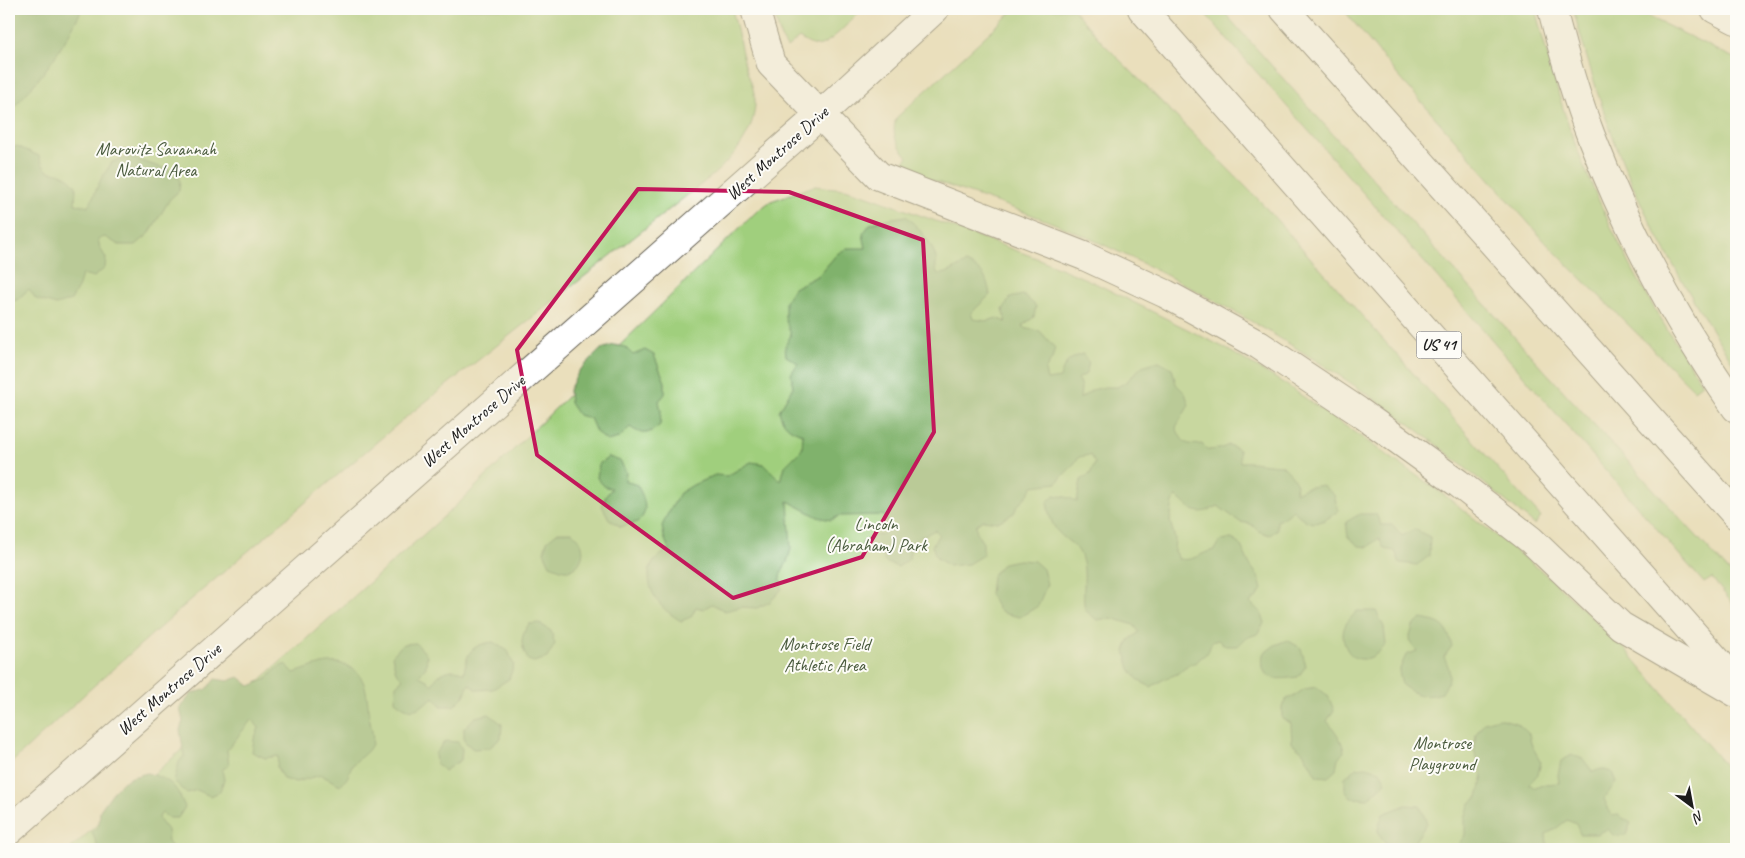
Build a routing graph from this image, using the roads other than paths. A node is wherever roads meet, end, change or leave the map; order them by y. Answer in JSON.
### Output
{"nodes":[{"id":1,"x":754,"y":9,"type":"edge"},
{"id":2,"x":936,"y":9,"type":"edge"},
{"id":3,"x":1142,"y":9,"type":"edge"},
{"id":4,"x":1284,"y":9,"type":"edge"},
{"id":5,"x":1552,"y":9,"type":"edge"},
{"id":6,"x":1715,"y":9,"type":"edge"},
{"id":7,"x":1736,"y":20,"type":"edge"},
{"id":8,"x":819,"y":116,"type":"junction"},
{"id":9,"x":1736,"y":408,"type":"edge"},
{"id":10,"x":1736,"y":515,"type":"edge"},
{"id":11,"x":1736,"y":682,"type":"edge"},
{"id":12,"x":1736,"y":693,"type":"edge"},
{"id":13,"x":9,"y":831,"type":"edge"}],
"edges":[{"from":1,"to":8,"type":"main road"},
{"from":2,"to":8,"type":"main road","name":"West Montrose Drive"},
{"from":3,"to":11,"type":"main road","number":"US 41"},
{"from":4,"to":10,"type":"main road"},
{"from":5,"to":9,"type":"main road"},
{"from":6,"to":7,"type":"main road"},
{"from":8,"to":12,"type":"main road"},
{"from":8,"to":13,"type":"main road","name":"West Montrose Drive"}]}
